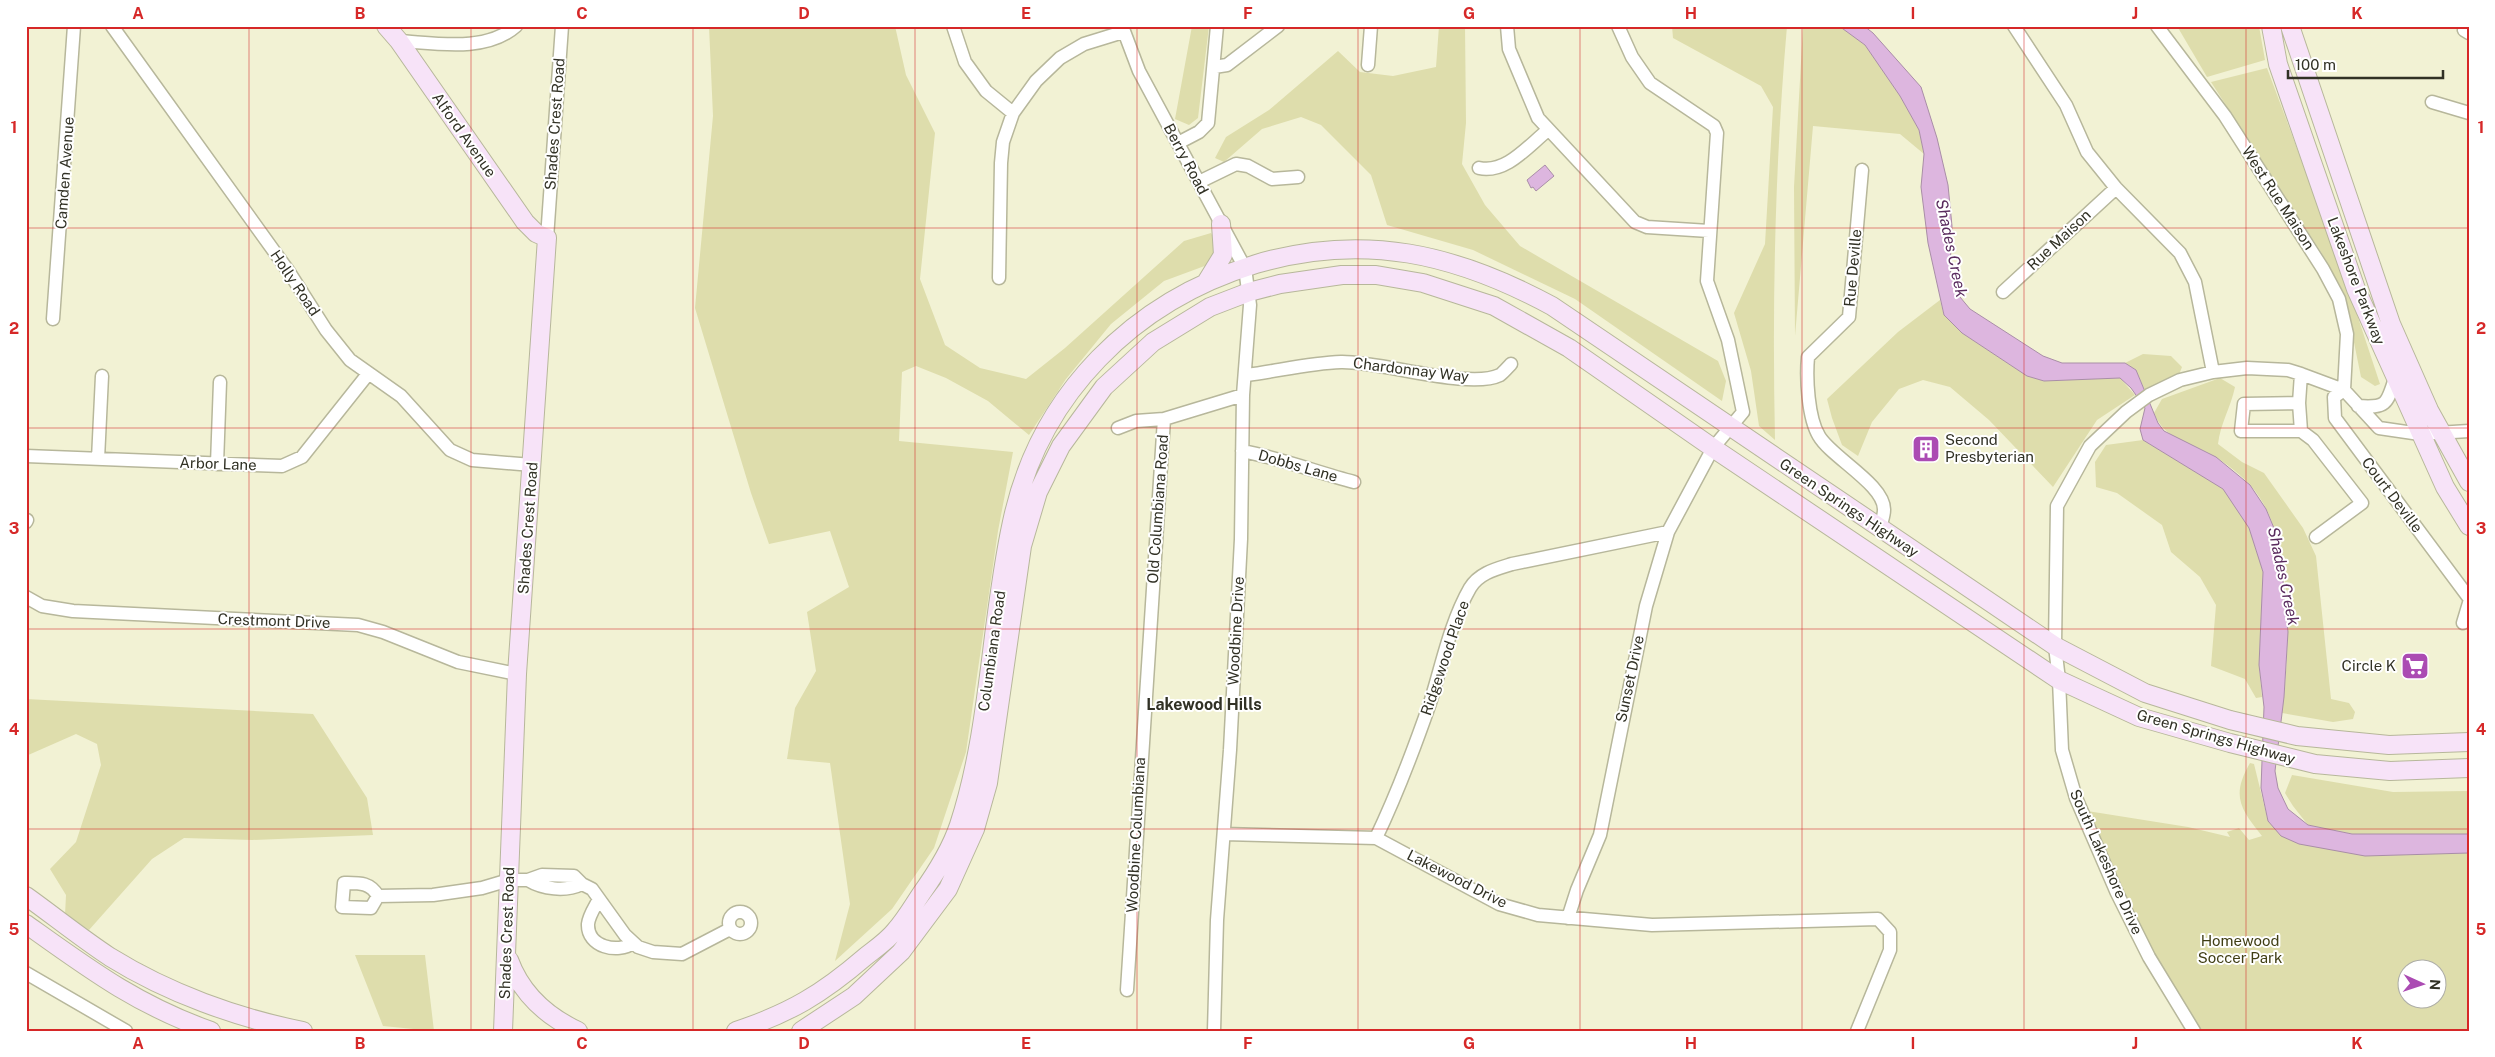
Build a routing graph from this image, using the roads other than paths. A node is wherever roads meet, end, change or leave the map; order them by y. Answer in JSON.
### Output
{"nodes":[{"id":1,"x":74,"y":26,"type":"edge"},
{"id":2,"x":112,"y":26,"type":"edge"},
{"id":3,"x":386,"y":26,"type":"edge"},
{"id":4,"x":516,"y":26,"type":"edge"},
{"id":5,"x":562,"y":26,"type":"edge"},
{"id":6,"x":953,"y":26,"type":"edge"},
{"id":7,"x":1217,"y":26,"type":"edge"},
{"id":8,"x":1278,"y":26,"type":"edge"},
{"id":9,"x":1371,"y":26,"type":"edge"},
{"id":10,"x":1507,"y":26,"type":"edge"},
{"id":11,"x":1618,"y":26,"type":"edge"},
{"id":12,"x":2014,"y":26,"type":"edge"},
{"id":13,"x":2157,"y":26,"type":"edge"},
{"id":14,"x":2270,"y":26,"type":"edge"},
{"id":15,"x":2290,"y":26,"type":"edge"},
{"id":16,"x":1123,"y":29,"type":"edge"},
{"id":17,"x":399,"y":41,"type":"junction"},
{"id":18,"x":1368,"y":65,"type":"dead end"},
{"id":19,"x":1214,"y":67,"type":"junction"},
{"id":20,"x":2432,"y":102,"type":"dead end"},
{"id":21,"x":1014,"y":112,"type":"junction"},
{"id":22,"x":2469,"y":113,"type":"edge"},
{"id":23,"x":1548,"y":130,"type":"junction"},
{"id":24,"x":1178,"y":143,"type":"junction"},
{"id":25,"x":1478,"y":168,"type":"dead end"},
{"id":26,"x":1862,"y":170,"type":"dead end"},
{"id":27,"x":1298,"y":177,"type":"dead end"},
{"id":28,"x":1199,"y":182,"type":"junction"},
{"id":29,"x":2116,"y":188,"type":"junction"},
{"id":30,"x":1221,"y":224,"type":"junction"},
{"id":31,"x":1709,"y":231,"type":"junction"},
{"id":32,"x":547,"y":238,"type":"junction"},
{"id":33,"x":1245,"y":268,"type":"junction"},
{"id":34,"x":999,"y":278,"type":"dead end"},
{"id":35,"x":1207,"y":281,"type":"junction"},
{"id":36,"x":1249,"y":292,"type":"junction"},
{"id":37,"x":2003,"y":292,"type":"dead end"},
{"id":38,"x":53,"y":319,"type":"dead end"},
{"id":39,"x":1511,"y":364,"type":"dead end"},
{"id":40,"x":2213,"y":372,"type":"junction"},
{"id":41,"x":368,"y":374,"type":"junction"},
{"id":42,"x":2301,"y":374,"type":"junction"},
{"id":43,"x":1247,"y":375,"type":"junction"},
{"id":44,"x":102,"y":376,"type":"dead end"},
{"id":45,"x":2395,"y":378,"type":"junction"},
{"id":46,"x":220,"y":382,"type":"dead end"},
{"id":47,"x":2344,"y":390,"type":"junction"},
{"id":48,"x":1244,"y":395,"type":"junction"},
{"id":49,"x":2299,"y":403,"type":"junction"},
{"id":50,"x":2358,"y":406,"type":"junction"},
{"id":51,"x":1164,"y":419,"type":"junction"},
{"id":52,"x":1731,"y":426,"type":"junction"},
{"id":53,"x":1118,"y":428,"type":"dead end"},
{"id":54,"x":2301,"y":431,"type":"junction"},
{"id":55,"x":2441,"y":432,"type":"junction"},
{"id":56,"x":2469,"y":432,"type":"edge"},
{"id":57,"x":2420,"y":434,"type":"junction"},
{"id":58,"x":1714,"y":448,"type":"junction"},
{"id":59,"x":1242,"y":451,"type":"junction"},
{"id":60,"x":26,"y":456,"type":"edge"},
{"id":61,"x":98,"y":459,"type":"junction"},
{"id":62,"x":217,"y":464,"type":"junction"},
{"id":63,"x":532,"y":465,"type":"junction"},
{"id":64,"x":1354,"y":482,"type":"dead end"},
{"id":65,"x":2469,"y":482,"type":"edge"},
{"id":66,"x":2469,"y":526,"type":"edge"},
{"id":67,"x":1880,"y":529,"type":"junction"},
{"id":68,"x":1668,"y":532,"type":"junction"},
{"id":69,"x":2316,"y":537,"type":"dead end"},
{"id":70,"x":1015,"y":545,"type":"junction"},
{"id":71,"x":26,"y":597,"type":"edge"},
{"id":72,"x":2469,"y":598,"type":"edge"},
{"id":73,"x":2469,"y":603,"type":"edge"},
{"id":74,"x":2463,"y":622,"type":"dead end"},
{"id":75,"x":2055,"y":646,"type":"junction"},
{"id":76,"x":517,"y":674,"type":"junction"},
{"id":77,"x":2059,"y":680,"type":"junction"},
{"id":78,"x":1146,"y":681,"type":"joint"},
{"id":79,"x":2469,"y":742,"type":"edge"},
{"id":80,"x":2469,"y":768,"type":"edge"},
{"id":81,"x":1224,"y":834,"type":"junction"},
{"id":82,"x":1376,"y":838,"type":"junction"},
{"id":83,"x":509,"y":880,"type":"junction"},
{"id":84,"x":26,"y":896,"type":"edge"},
{"id":85,"x":378,"y":896,"type":"dead end"},
{"id":86,"x":599,"y":899,"type":"junction"},
{"id":87,"x":1568,"y":918,"type":"junction"},
{"id":88,"x":26,"y":924,"type":"edge"},
{"id":89,"x":730,"y":929,"type":"dead end"},
{"id":90,"x":633,"y":942,"type":"junction"},
{"id":91,"x":507,"y":954,"type":"junction"},
{"id":92,"x":26,"y":973,"type":"edge"},
{"id":93,"x":1127,"y":990,"type":"dead end"},
{"id":94,"x":198,"y":999,"type":"junction"},
{"id":95,"x":188,"y":1023,"type":"junction"},
{"id":96,"x":126,"y":1031,"type":"edge"},
{"id":97,"x":211,"y":1031,"type":"edge"},
{"id":98,"x":303,"y":1031,"type":"edge"},
{"id":99,"x":503,"y":1031,"type":"edge"},
{"id":100,"x":578,"y":1031,"type":"edge"},
{"id":101,"x":736,"y":1031,"type":"edge"},
{"id":102,"x":801,"y":1031,"type":"edge"},
{"id":103,"x":1214,"y":1031,"type":"edge"},
{"id":104,"x":1857,"y":1031,"type":"edge"},
{"id":105,"x":2194,"y":1031,"type":"edge"}],
"edges":[{"from":1,"to":38,"type":"street","name":"Camden Avenue"},
{"from":2,"to":41,"type":"street","name":"Holly Road"},
{"from":3,"to":17,"type":"main road","name":"Alford Avenue"},
{"from":4,"to":17,"type":"street"},
{"from":5,"to":32,"type":"street","name":"Shades Crest Road"},
{"from":6,"to":21,"type":"street"},
{"from":7,"to":19,"type":"street"},
{"from":8,"to":19,"type":"street"},
{"from":9,"to":18,"type":"street"},
{"from":10,"to":23,"type":"street"},
{"from":11,"to":31,"type":"street"},
{"from":12,"to":29,"type":"street"},
{"from":13,"to":47,"type":"street","name":"West Rue Maison"},
{"from":14,"to":45,"type":"main road","name":"Lakeshore Parkway"},
{"from":15,"to":55,"type":"main road","name":"Lakeshore Parkway"},
{"from":16,"to":21,"type":"street"},
{"from":16,"to":24,"type":"street","name":"Berry Road"},
{"from":17,"to":32,"type":"main road","name":"Alford Avenue"},
{"from":19,"to":24,"type":"street"},
{"from":20,"to":22,"type":"street"},
{"from":21,"to":34,"type":"street"},
{"from":23,"to":25,"type":"street"},
{"from":23,"to":31,"type":"street"},
{"from":24,"to":28,"type":"street","name":"Berry Road"},
{"from":26,"to":67,"type":"street","name":"Rue Deville"},
{"from":27,"to":28,"type":"street"},
{"from":28,"to":30,"type":"street","name":"Berry Road"},
{"from":29,"to":37,"type":"street","name":"Rue Maison"},
{"from":29,"to":40,"type":"street"},
{"from":30,"to":33,"type":"street","name":"Berry Road"},
{"from":30,"to":35,"type":"main road"},
{"from":31,"to":52,"type":"street","name":"Sunset Drive"},
{"from":32,"to":63,"type":"main road","name":"Shades Crest Road"},
{"from":33,"to":35,"type":"main road","name":"Columbiana Road"},
{"from":33,"to":36,"type":"street","name":"Berry Road"},
{"from":33,"to":52,"type":"main road","name":"Green Springs Highway"},
{"from":35,"to":70,"type":"main road","name":"Columbiana Road"},
{"from":36,"to":43,"type":"street","name":"Woodbine Drive"},
{"from":36,"to":58,"type":"main road","name":"Green Springs Highway"},
{"from":36,"to":70,"type":"main road","name":"Columbiana Road"},
{"from":39,"to":43,"type":"street","name":"Chardonnay Way"},
{"from":40,"to":42,"type":"street","name":"South Lakeshore Drive"},
{"from":40,"to":75,"type":"street","name":"South Lakeshore Drive"},
{"from":41,"to":62,"type":"street","name":"Arbor Lane"},
{"from":41,"to":63,"type":"street","name":"Holly Road"},
{"from":42,"to":47,"type":"street","name":"South Lakeshore Drive"},
{"from":42,"to":49,"type":"street"},
{"from":43,"to":48,"type":"street","name":"Woodbine Drive"},
{"from":44,"to":61,"type":"street"},
{"from":45,"to":50,"type":"street"},
{"from":45,"to":57,"type":"main road","name":"Lakeshore Parkway"},
{"from":46,"to":62,"type":"street"},
{"from":47,"to":50,"type":"street"},
{"from":47,"to":72,"type":"street","name":"Court Deville"},
{"from":48,"to":51,"type":"street","name":"Old Columbiana Road"},
{"from":48,"to":59,"type":"street","name":"Woodbine Drive"},
{"from":49,"to":54,"type":"street"},
{"from":49,"to":54,"type":"street"},
{"from":50,"to":57,"type":"street"},
{"from":51,"to":53,"type":"street"},
{"from":51,"to":78,"type":"street","name":"Old Columbiana Road"},
{"from":52,"to":58,"type":"street","name":"Sunset Drive"},
{"from":52,"to":67,"type":"main road","name":"Green Springs Highway"},
{"from":54,"to":69,"type":"street"},
{"from":55,"to":56,"type":"street"},
{"from":55,"to":57,"type":"street"},
{"from":55,"to":65,"type":"main road","name":"Lakeshore Parkway"},
{"from":57,"to":66,"type":"main road","name":"Lakeshore Parkway"},
{"from":58,"to":68,"type":"street","name":"Sunset Drive"},
{"from":58,"to":77,"type":"main road","name":"Green Springs Highway"},
{"from":59,"to":64,"type":"street","name":"Dobbs Lane"},
{"from":59,"to":81,"type":"street","name":"Woodbine Drive"},
{"from":60,"to":61,"type":"street","name":"Arbor Lane"},
{"from":61,"to":62,"type":"street","name":"Arbor Lane"},
{"from":63,"to":76,"type":"main road","name":"Shades Crest Road"},
{"from":67,"to":75,"type":"main road","name":"Green Springs Highway"},
{"from":68,"to":82,"type":"street","name":"Ridgewood Place"},
{"from":68,"to":87,"type":"street","name":"Sunset Drive"},
{"from":70,"to":101,"type":"main road","name":"Columbiana Road"},
{"from":70,"to":102,"type":"main road","name":"Columbiana Road"},
{"from":71,"to":76,"type":"street","name":"Crestmont Drive"},
{"from":73,"to":74,"type":"street"},
{"from":75,"to":77,"type":"street","name":"South Lakeshore Drive"},
{"from":75,"to":79,"type":"main road","name":"Green Springs Highway"},
{"from":76,"to":83,"type":"main road","name":"Shades Crest Road"},
{"from":77,"to":80,"type":"main road","name":"Green Springs Highway"},
{"from":77,"to":105,"type":"street","name":"South Lakeshore Drive"},
{"from":78,"to":93,"type":"street","name":"Woodbine Columbiana"},
{"from":81,"to":82,"type":"street","name":"Lakewood Drive"},
{"from":81,"to":103,"type":"street","name":"Woodbine Drive"},
{"from":82,"to":87,"type":"street","name":"Lakewood Drive"},
{"from":83,"to":85,"type":"street"},
{"from":83,"to":86,"type":"street"},
{"from":83,"to":91,"type":"main road","name":"Shades Crest Road"},
{"from":84,"to":94,"type":"main road"},
{"from":86,"to":90,"type":"street"},
{"from":86,"to":90,"type":"street"},
{"from":87,"to":104,"type":"street","name":"Lakewood Drive"},
{"from":88,"to":95,"type":"main road"},
{"from":89,"to":90,"type":"street"},
{"from":91,"to":99,"type":"main road","name":"Shades Crest Road"},
{"from":91,"to":100,"type":"main road"},
{"from":92,"to":96,"type":"street"},
{"from":94,"to":95,"type":"main road"},
{"from":94,"to":98,"type":"main road"},
{"from":95,"to":97,"type":"main road"}]}
